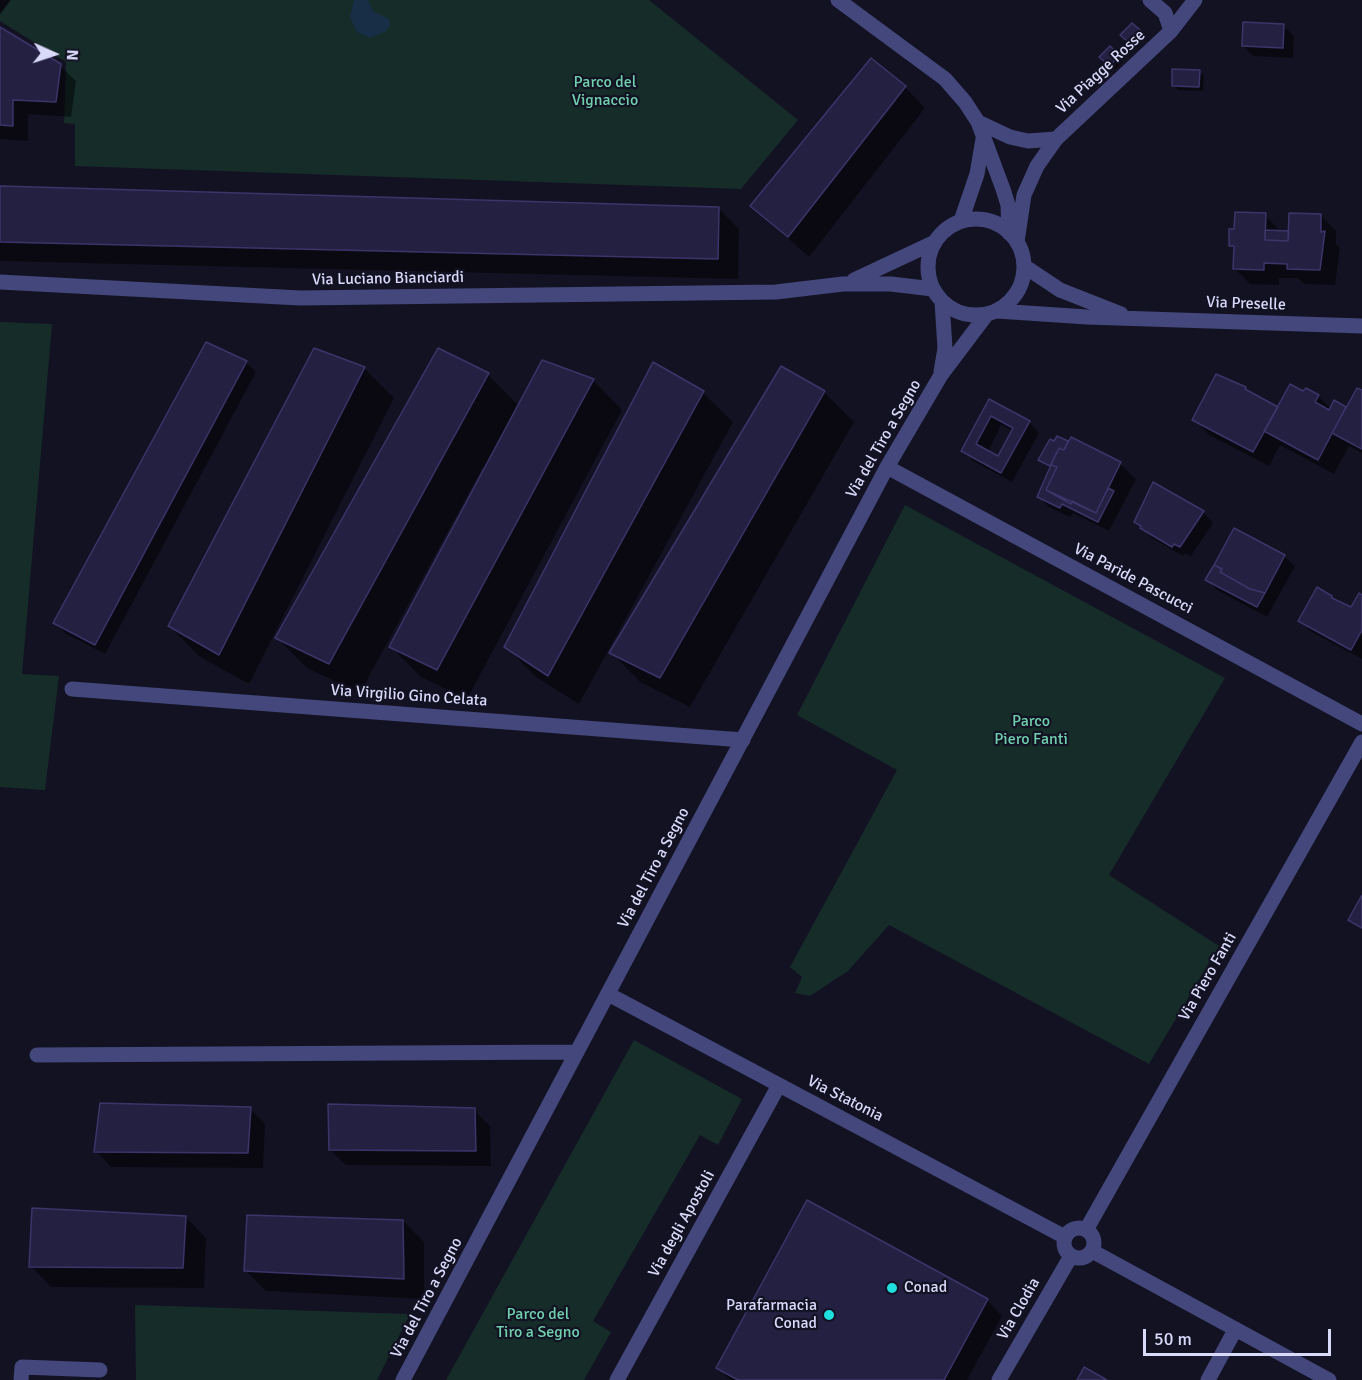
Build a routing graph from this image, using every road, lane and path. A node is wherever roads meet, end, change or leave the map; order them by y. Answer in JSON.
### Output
{"nodes":[{"id":1,"x":838,"y":0,"type":"edge"},
{"id":2,"x":1150,"y":0,"type":"edge"},
{"id":3,"x":1195,"y":0,"type":"edge"},
{"id":4,"x":1171,"y":31,"type":"junction"},
{"id":5,"x":978,"y":122,"type":"junction"},
{"id":6,"x":983,"y":139,"type":"junction"},
{"id":7,"x":1056,"y":139,"type":"junction"},
{"id":8,"x":962,"y":221,"type":"junction"},
{"id":9,"x":1013,"y":237,"type":"junction"},
{"id":10,"x":934,"y":242,"type":"junction"},
{"id":11,"x":1024,"y":266,"type":"junction"},
{"id":12,"x":0,"y":282,"type":"edge"},
{"id":13,"x":843,"y":284,"type":"junction"},
{"id":14,"x":933,"y":289,"type":"junction"},
{"id":15,"x":942,"y":302,"type":"junction"},
{"id":16,"x":992,"y":312,"type":"junction"},
{"id":17,"x":1129,"y":317,"type":"junction"},
{"id":18,"x":1362,"y":326,"type":"edge"},
{"id":19,"x":941,"y":375,"type":"junction"},
{"id":20,"x":887,"y":467,"type":"junction"},
{"id":21,"x":72,"y":689,"type":"dead end"},
{"id":22,"x":1362,"y":724,"type":"edge"},
{"id":23,"x":743,"y":740,"type":"junction"},
{"id":24,"x":1362,"y":742,"type":"edge"},
{"id":25,"x":608,"y":994,"type":"junction"},
{"id":26,"x":577,"y":1052,"type":"junction"},
{"id":27,"x":37,"y":1055,"type":"dead end"},
{"id":28,"x":779,"y":1085,"type":"junction"},
{"id":29,"x":1086,"y":1230,"type":"junction"},
{"id":30,"x":1065,"y":1237,"type":"junction"},
{"id":31,"x":1092,"y":1251,"type":"junction"},
{"id":32,"x":1071,"y":1256,"type":"junction"},
{"id":33,"x":1235,"y":1330,"type":"junction"},
{"id":34,"x":100,"y":1370,"type":"dead end"},
{"id":35,"x":21,"y":1380,"type":"edge"},
{"id":36,"x":404,"y":1380,"type":"edge"},
{"id":37,"x":617,"y":1380,"type":"edge"},
{"id":38,"x":999,"y":1380,"type":"edge"},
{"id":39,"x":1208,"y":1380,"type":"edge"},
{"id":40,"x":1329,"y":1380,"type":"edge"}],
"edges":[{"from":1,"to":5,"type":"street"},
{"from":2,"to":4,"type":"street","name":"Via Piagge Rosse"},
{"from":3,"to":4,"type":"street","name":"Via Piagge Rosse"},
{"from":4,"to":7,"type":"street","name":"Via Piagge Rosse"},
{"from":5,"to":6,"type":"street"},
{"from":5,"to":7,"type":"street","name":"Via Piagge Rosse"},
{"from":6,"to":8,"type":"street"},
{"from":6,"to":9,"type":"street"},
{"from":7,"to":9,"type":"street","name":"Via Piagge Rosse"},
{"from":8,"to":9,"type":"street"},
{"from":8,"to":10,"type":"street"},
{"from":9,"to":11,"type":"street"},
{"from":10,"to":13,"type":"street"},
{"from":10,"to":14,"type":"street"},
{"from":11,"to":16,"type":"street"},
{"from":11,"to":17,"type":"street","name":"Via Preselle"},
{"from":12,"to":13,"type":"street","name":"Via Luciano Bianciardi"},
{"from":13,"to":14,"type":"street"},
{"from":14,"to":15,"type":"street"},
{"from":15,"to":16,"type":"street"},
{"from":15,"to":19,"type":"street","name":"Via del Tiro a Segno"},
{"from":16,"to":17,"type":"street","name":"Via Preselle"},
{"from":16,"to":19,"type":"street","name":"Via del Tiro a Segno"},
{"from":17,"to":18,"type":"street","name":"Via Preselle"},
{"from":19,"to":20,"type":"street","name":"Via del Tiro a Segno"},
{"from":20,"to":22,"type":"street","name":"Via Paride Pascucci"},
{"from":20,"to":23,"type":"street","name":"Via del Tiro a Segno"},
{"from":21,"to":23,"type":"street","name":"Via Virgilio Gino Celata"},
{"from":23,"to":25,"type":"street","name":"Via del Tiro a Segno"},
{"from":24,"to":29,"type":"street","name":"Via Piero Fanti"},
{"from":25,"to":26,"type":"street","name":"Via del Tiro a Segno"},
{"from":25,"to":28,"type":"street","name":"Via Statonia"},
{"from":26,"to":27,"type":"street"},
{"from":26,"to":36,"type":"street","name":"Via del Tiro a Segno"},
{"from":28,"to":30,"type":"street","name":"Via Statonia"},
{"from":28,"to":37,"type":"street","name":"Via degli Apostoli"},
{"from":29,"to":30,"type":"street"},
{"from":29,"to":31,"type":"street"},
{"from":30,"to":32,"type":"street"},
{"from":31,"to":32,"type":"street"},
{"from":31,"to":33,"type":"street"},
{"from":32,"to":38,"type":"street","name":"Via Clodia"},
{"from":33,"to":39,"type":"street"},
{"from":33,"to":40,"type":"street"},
{"from":34,"to":35,"type":"street"}]}
